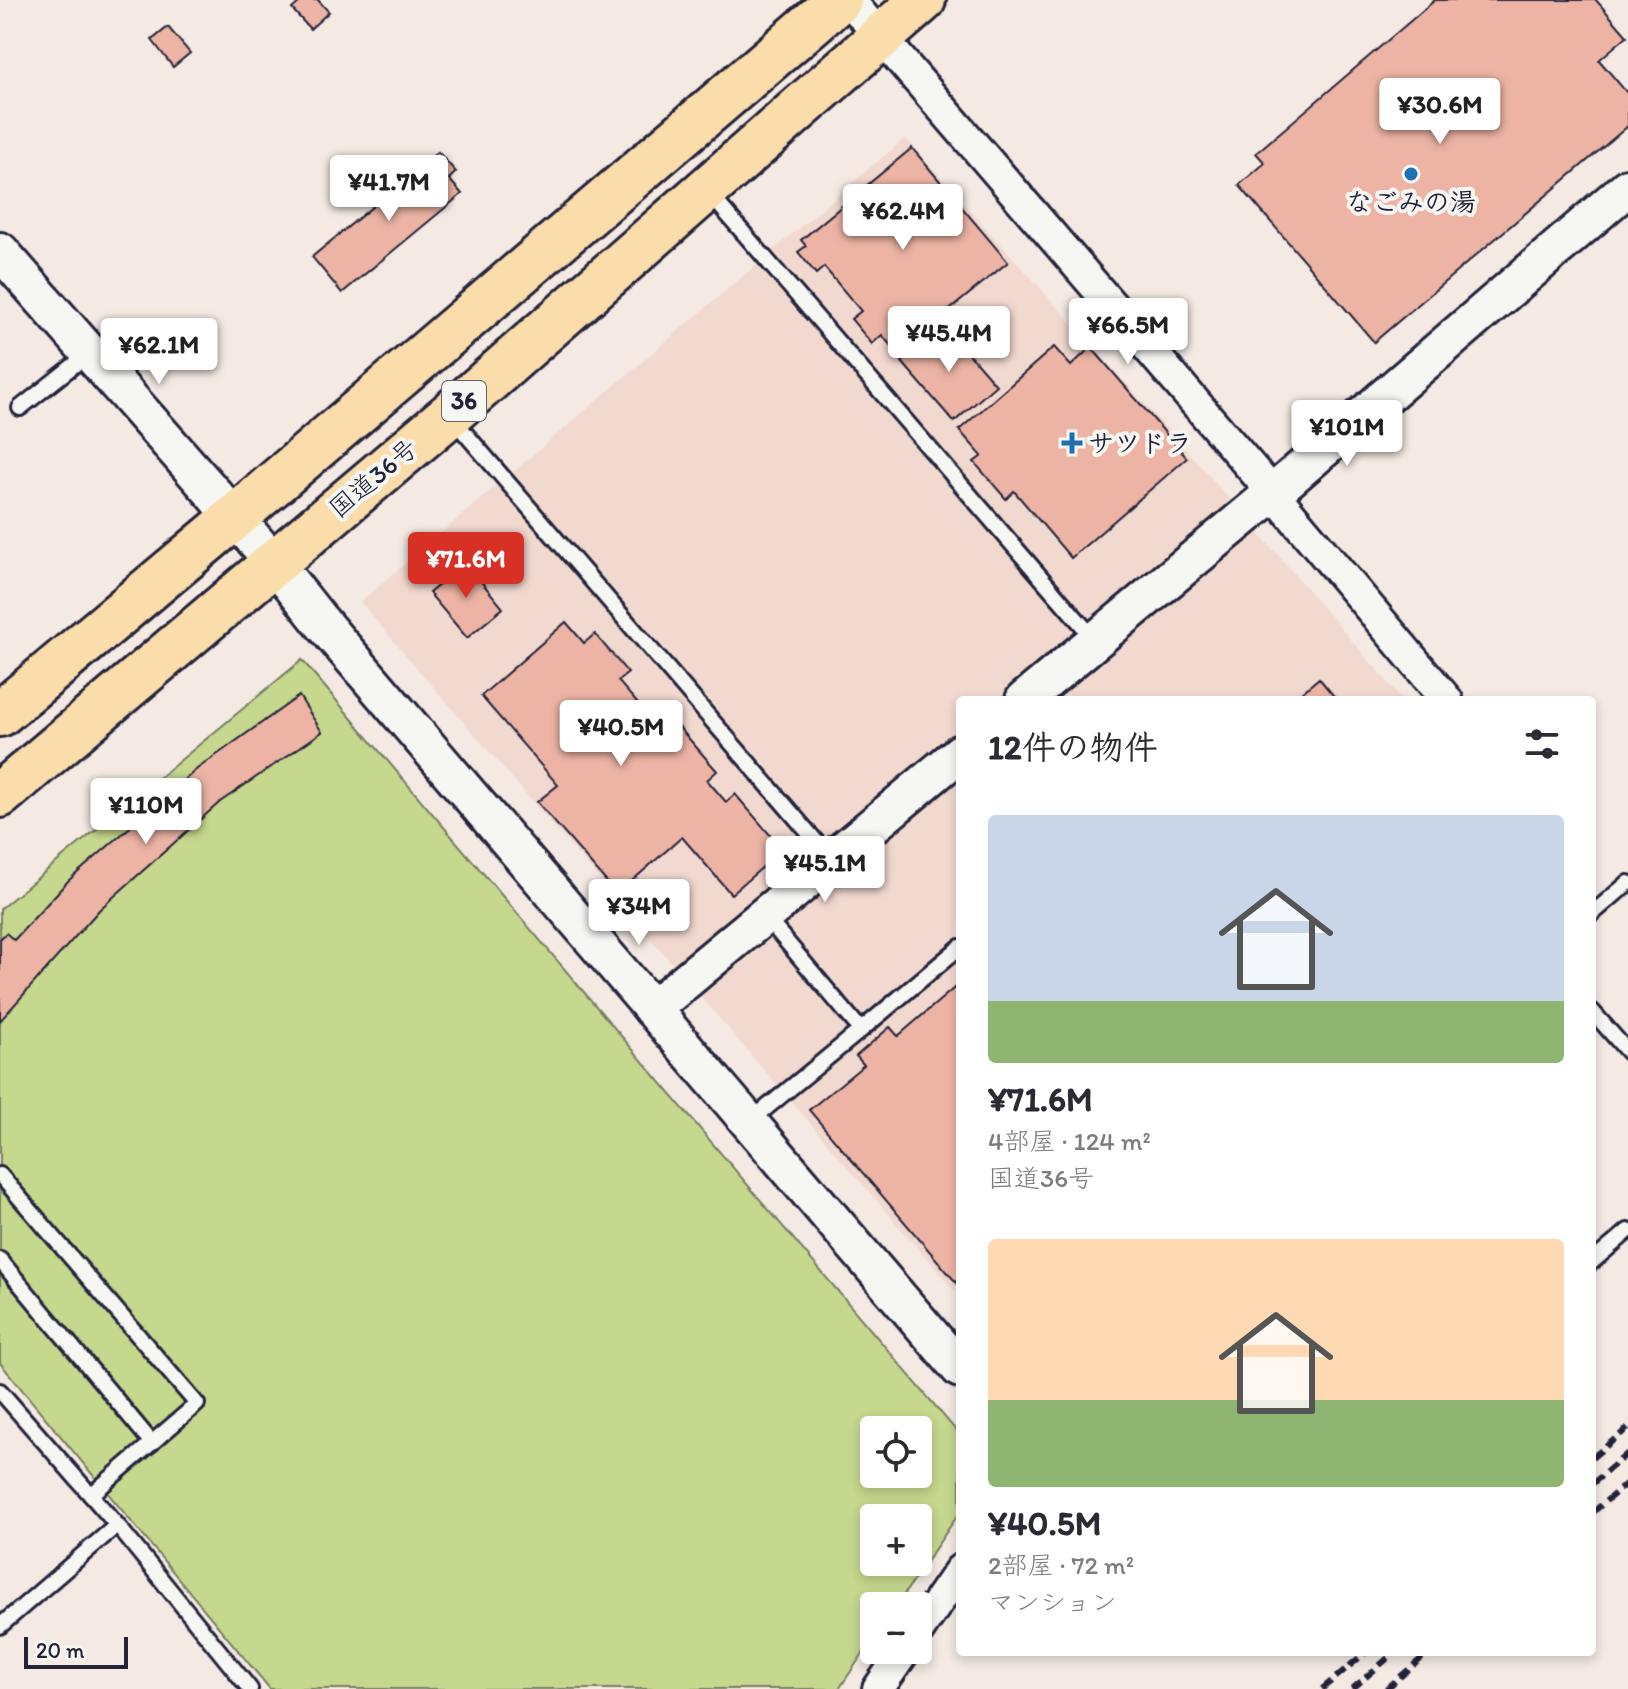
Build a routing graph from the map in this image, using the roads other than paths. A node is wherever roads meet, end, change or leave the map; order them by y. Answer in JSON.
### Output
{"nodes":[{"id":1,"x":839,"y":0,"type":"edge"},
{"id":2,"x":849,"y":0,"type":"edge"},
{"id":3,"x":923,"y":0,"type":"edge"},
{"id":4,"x":879,"y":37,"type":"junction"},
{"id":5,"x":1628,"y":187,"type":"edge"},
{"id":6,"x":706,"y":189,"type":"junction"},
{"id":7,"x":0,"y":251,"type":"edge"},
{"id":8,"x":90,"y":353,"type":"junction"},
{"id":9,"x":20,"y":408,"type":"dead end"},
{"id":10,"x":449,"y":415,"type":"junction"},
{"id":11,"x":1273,"y":493,"type":"junction"},
{"id":12,"x":234,"y":518,"type":"junction"},
{"id":13,"x":273,"y":561,"type":"junction"},
{"id":14,"x":1096,"y":640,"type":"junction"},
{"id":15,"x":1029,"y":696,"type":"edge"},
{"id":16,"x":1444,"y":696,"type":"edge"},
{"id":17,"x":0,"y":714,"type":"edge"},
{"id":18,"x":956,"y":756,"type":"edge"},
{"id":19,"x":0,"y":795,"type":"edge"},
{"id":20,"x":832,"y":860,"type":"junction"},
{"id":21,"x":1628,"y":883,"type":"edge"},
{"id":22,"x":1596,"y":911,"type":"edge"},
{"id":23,"x":764,"y":915,"type":"junction"},
{"id":24,"x":956,"y":950,"type":"edge"},
{"id":25,"x":652,"y":1009,"type":"junction"},
{"id":26,"x":1596,"y":1016,"type":"edge"},
{"id":27,"x":861,"y":1030,"type":"junction"},
{"id":28,"x":1628,"y":1052,"type":"edge"},
{"id":29,"x":749,"y":1122,"type":"junction"},
{"id":30,"x":0,"y":1175,"type":"edge"},
{"id":31,"x":1628,"y":1231,"type":"edge"},
{"id":32,"x":1596,"y":1259,"type":"edge"},
{"id":33,"x":0,"y":1260,"type":"edge"},
{"id":34,"x":956,"y":1364,"type":"edge"},
{"id":35,"x":0,"y":1391,"type":"edge"},
{"id":36,"x":152,"y":1443,"type":"junction"},
{"id":37,"x":91,"y":1495,"type":"junction"},
{"id":38,"x":117,"y":1525,"type":"junction"},
{"id":39,"x":956,"y":1576,"type":"edge"},
{"id":40,"x":932,"y":1611,"type":"edge"},
{"id":41,"x":0,"y":1626,"type":"edge"},
{"id":42,"x":895,"y":1664,"type":"edge"},
{"id":43,"x":250,"y":1689,"type":"edge"},
{"id":44,"x":878,"y":1689,"type":"edge"}],
"edges":[{"from":1,"to":12,"type":"highway","number":"36"},
{"from":2,"to":4,"type":"street"},
{"from":3,"to":4,"type":"highway","name":"国道36号","number":"36"},
{"from":4,"to":6,"type":"highway","name":"国道36号","number":"36"},
{"from":4,"to":11,"type":"street"},
{"from":5,"to":11,"type":"street"},
{"from":6,"to":10,"type":"highway","name":"国道36号","number":"36"},
{"from":6,"to":14,"type":"lane"},
{"from":7,"to":8,"type":"street"},
{"from":8,"to":9,"type":"lane"},
{"from":8,"to":12,"type":"street"},
{"from":10,"to":13,"type":"highway","name":"国道36号","number":"36"},
{"from":10,"to":20,"type":"lane"},
{"from":11,"to":14,"type":"street"},
{"from":11,"to":16,"type":"street"},
{"from":12,"to":13,"type":"street"},
{"from":12,"to":17,"type":"highway","number":"36"},
{"from":13,"to":19,"type":"highway","name":"国道36号","number":"36"},
{"from":13,"to":25,"type":"street"},
{"from":14,"to":15,"type":"street"},
{"from":18,"to":20,"type":"street"},
{"from":20,"to":23,"type":"street"},
{"from":21,"to":22,"type":"lane"},
{"from":23,"to":25,"type":"street"},
{"from":23,"to":27,"type":"lane"},
{"from":24,"to":27,"type":"lane"},
{"from":25,"to":29,"type":"street"},
{"from":26,"to":28,"type":"lane"},
{"from":27,"to":29,"type":"lane"},
{"from":29,"to":34,"type":"street"},
{"from":30,"to":36,"type":"lane"},
{"from":31,"to":32,"type":"lane"},
{"from":33,"to":36,"type":"lane"},
{"from":35,"to":37,"type":"lane"},
{"from":36,"to":37,"type":"lane"},
{"from":37,"to":38,"type":"lane"},
{"from":38,"to":41,"type":"lane"},
{"from":38,"to":43,"type":"lane"},
{"from":39,"to":40,"type":"street"},
{"from":42,"to":44,"type":"street"}]}
